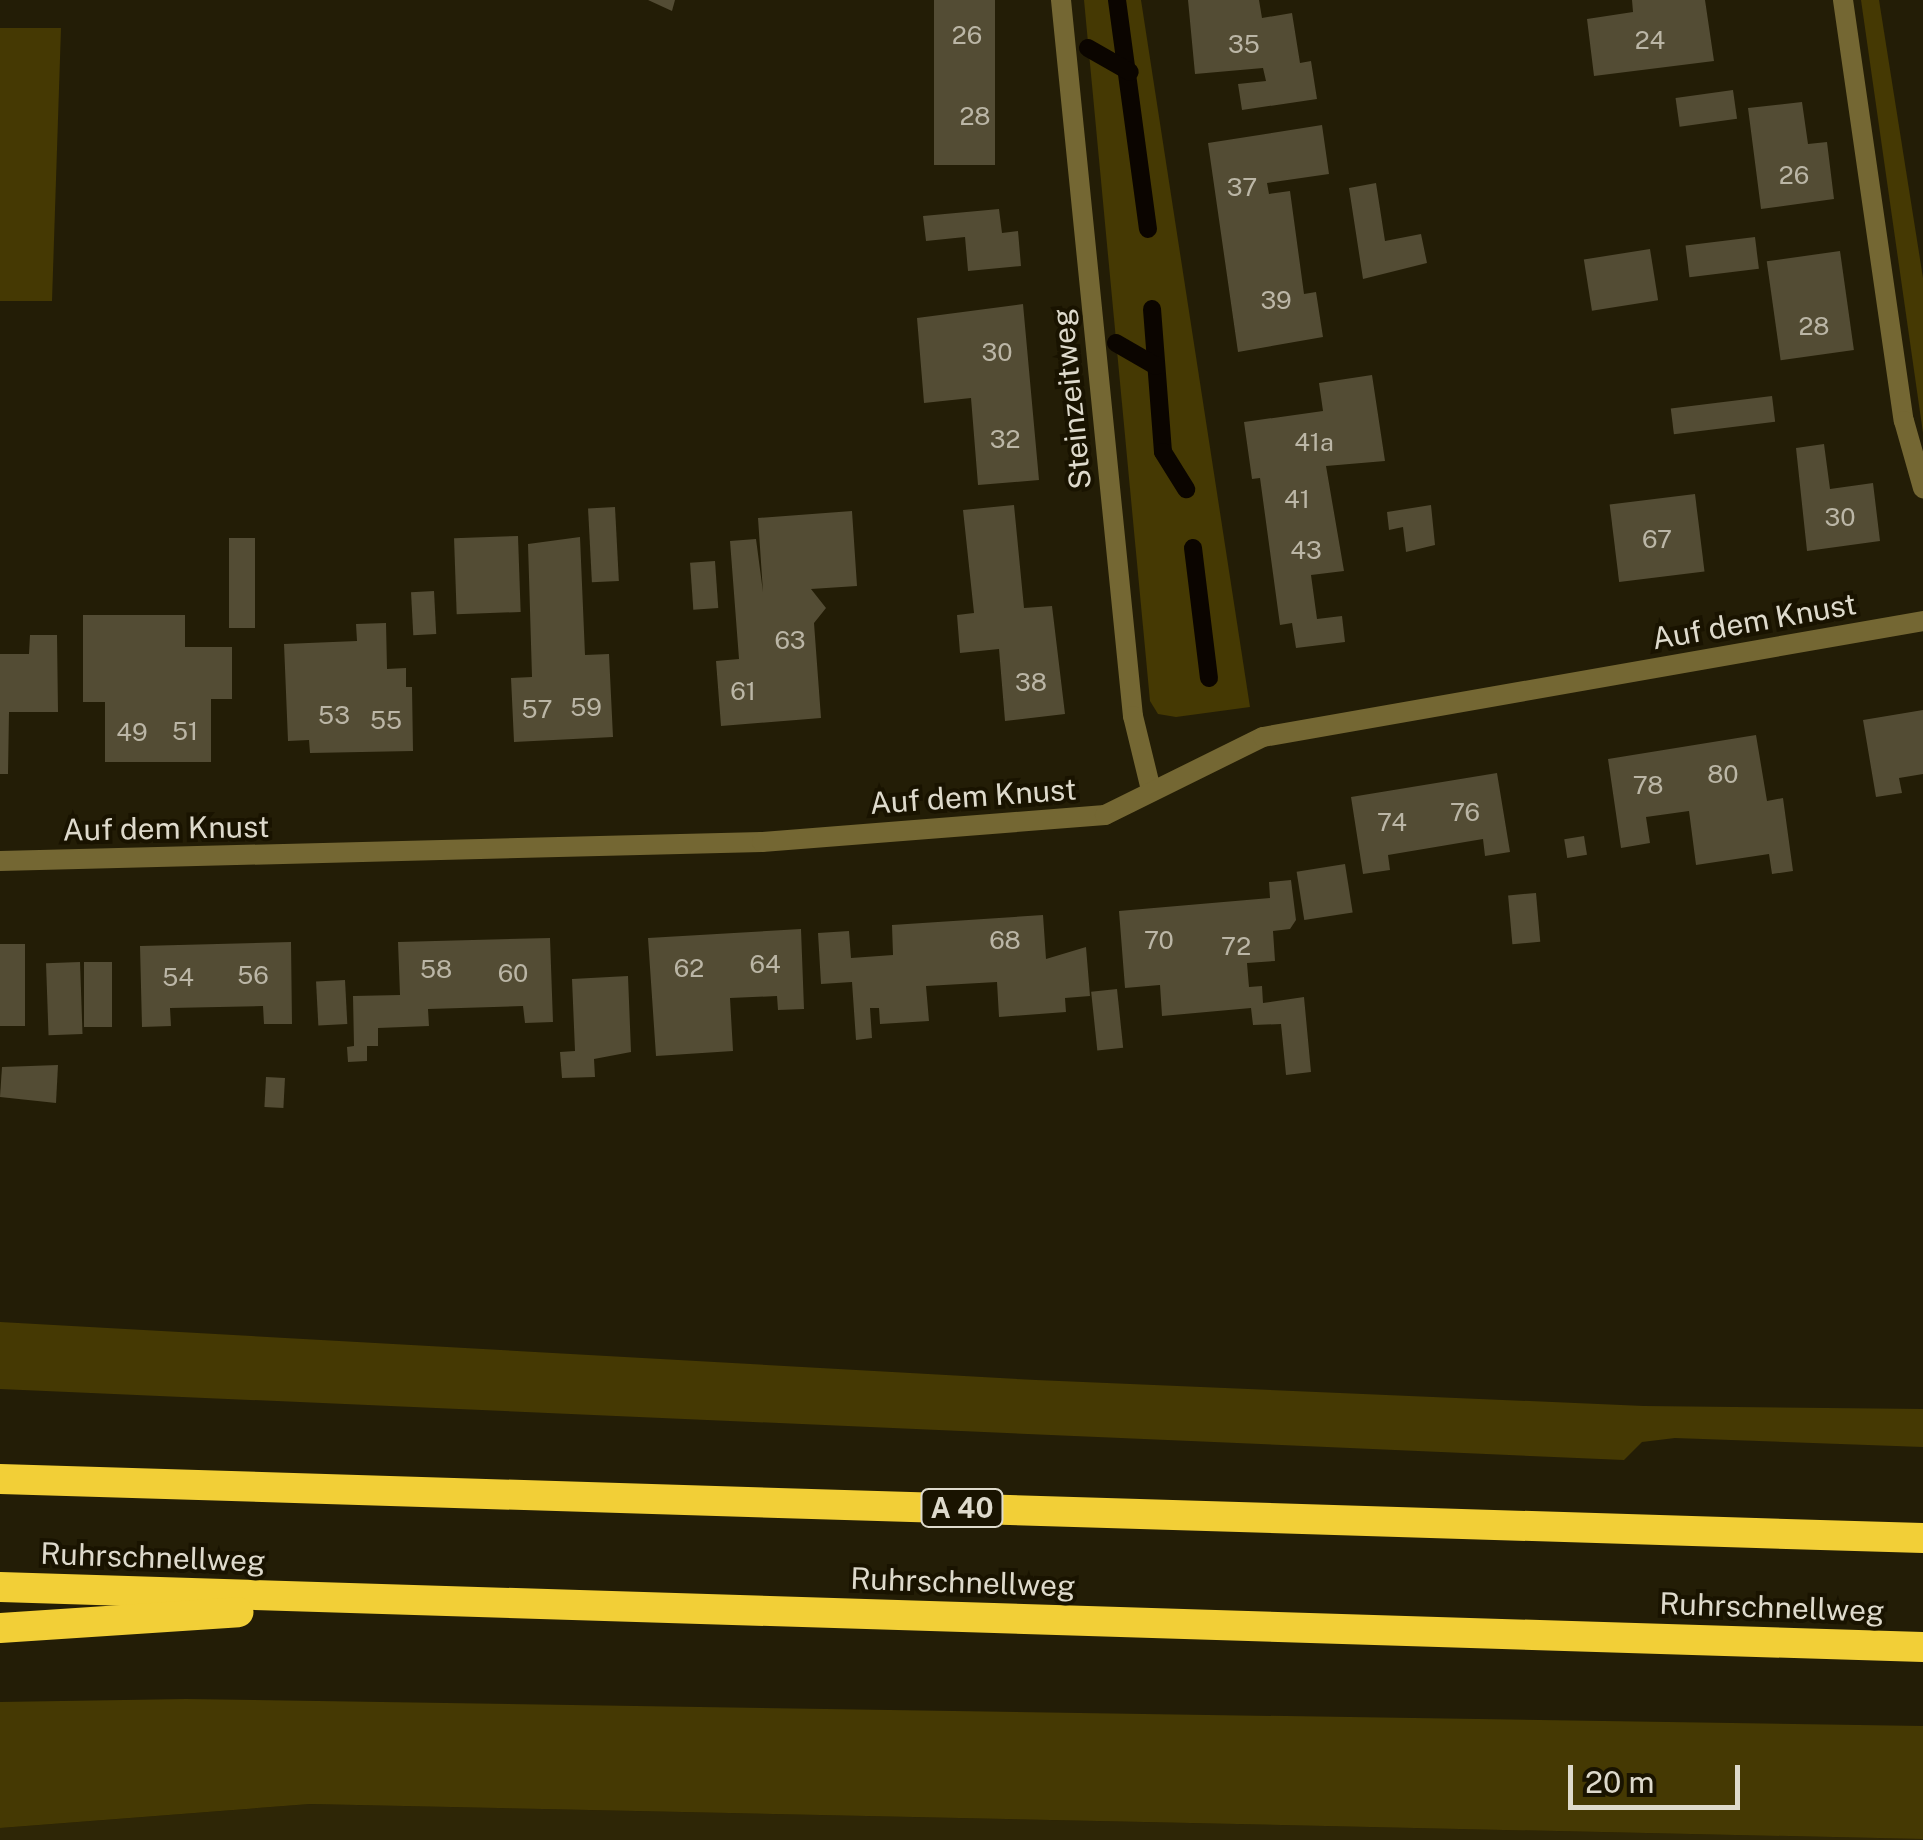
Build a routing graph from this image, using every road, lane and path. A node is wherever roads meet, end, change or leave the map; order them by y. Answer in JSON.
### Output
{"nodes":[{"id":1,"x":1062,"y":0,"type":"edge"},
{"id":2,"x":1843,"y":0,"type":"edge"},
{"id":3,"x":1923,"y":488,"type":"edge"},
{"id":4,"x":1923,"y":622,"type":"edge"},
{"id":5,"x":1151,"y":790,"type":"junction"},
{"id":6,"x":0,"y":861,"type":"edge"},
{"id":7,"x":0,"y":1479,"type":"edge"},
{"id":8,"x":1923,"y":1538,"type":"edge"},
{"id":9,"x":0,"y":1587,"type":"edge"},
{"id":10,"x":401,"y":1600,"type":"junction"},
{"id":11,"x":0,"y":1628,"type":"edge"},
{"id":12,"x":1923,"y":1647,"type":"edge"}],
"edges":[{"from":1,"to":5,"type":"street","name":"Steinzeitweg"},
{"from":2,"to":3,"type":"street"},
{"from":4,"to":5,"type":"street","name":"Auf dem Knust"},
{"from":5,"to":6,"type":"street","name":"Auf dem Knust"},
{"from":7,"to":8,"type":"highway","number":"A 40"},
{"from":9,"to":10,"type":"highway","name":"Ruhrschnellweg"},
{"from":10,"to":11,"type":"highway"},
{"from":10,"to":12,"type":"highway","name":"Ruhrschnellweg"}]}
